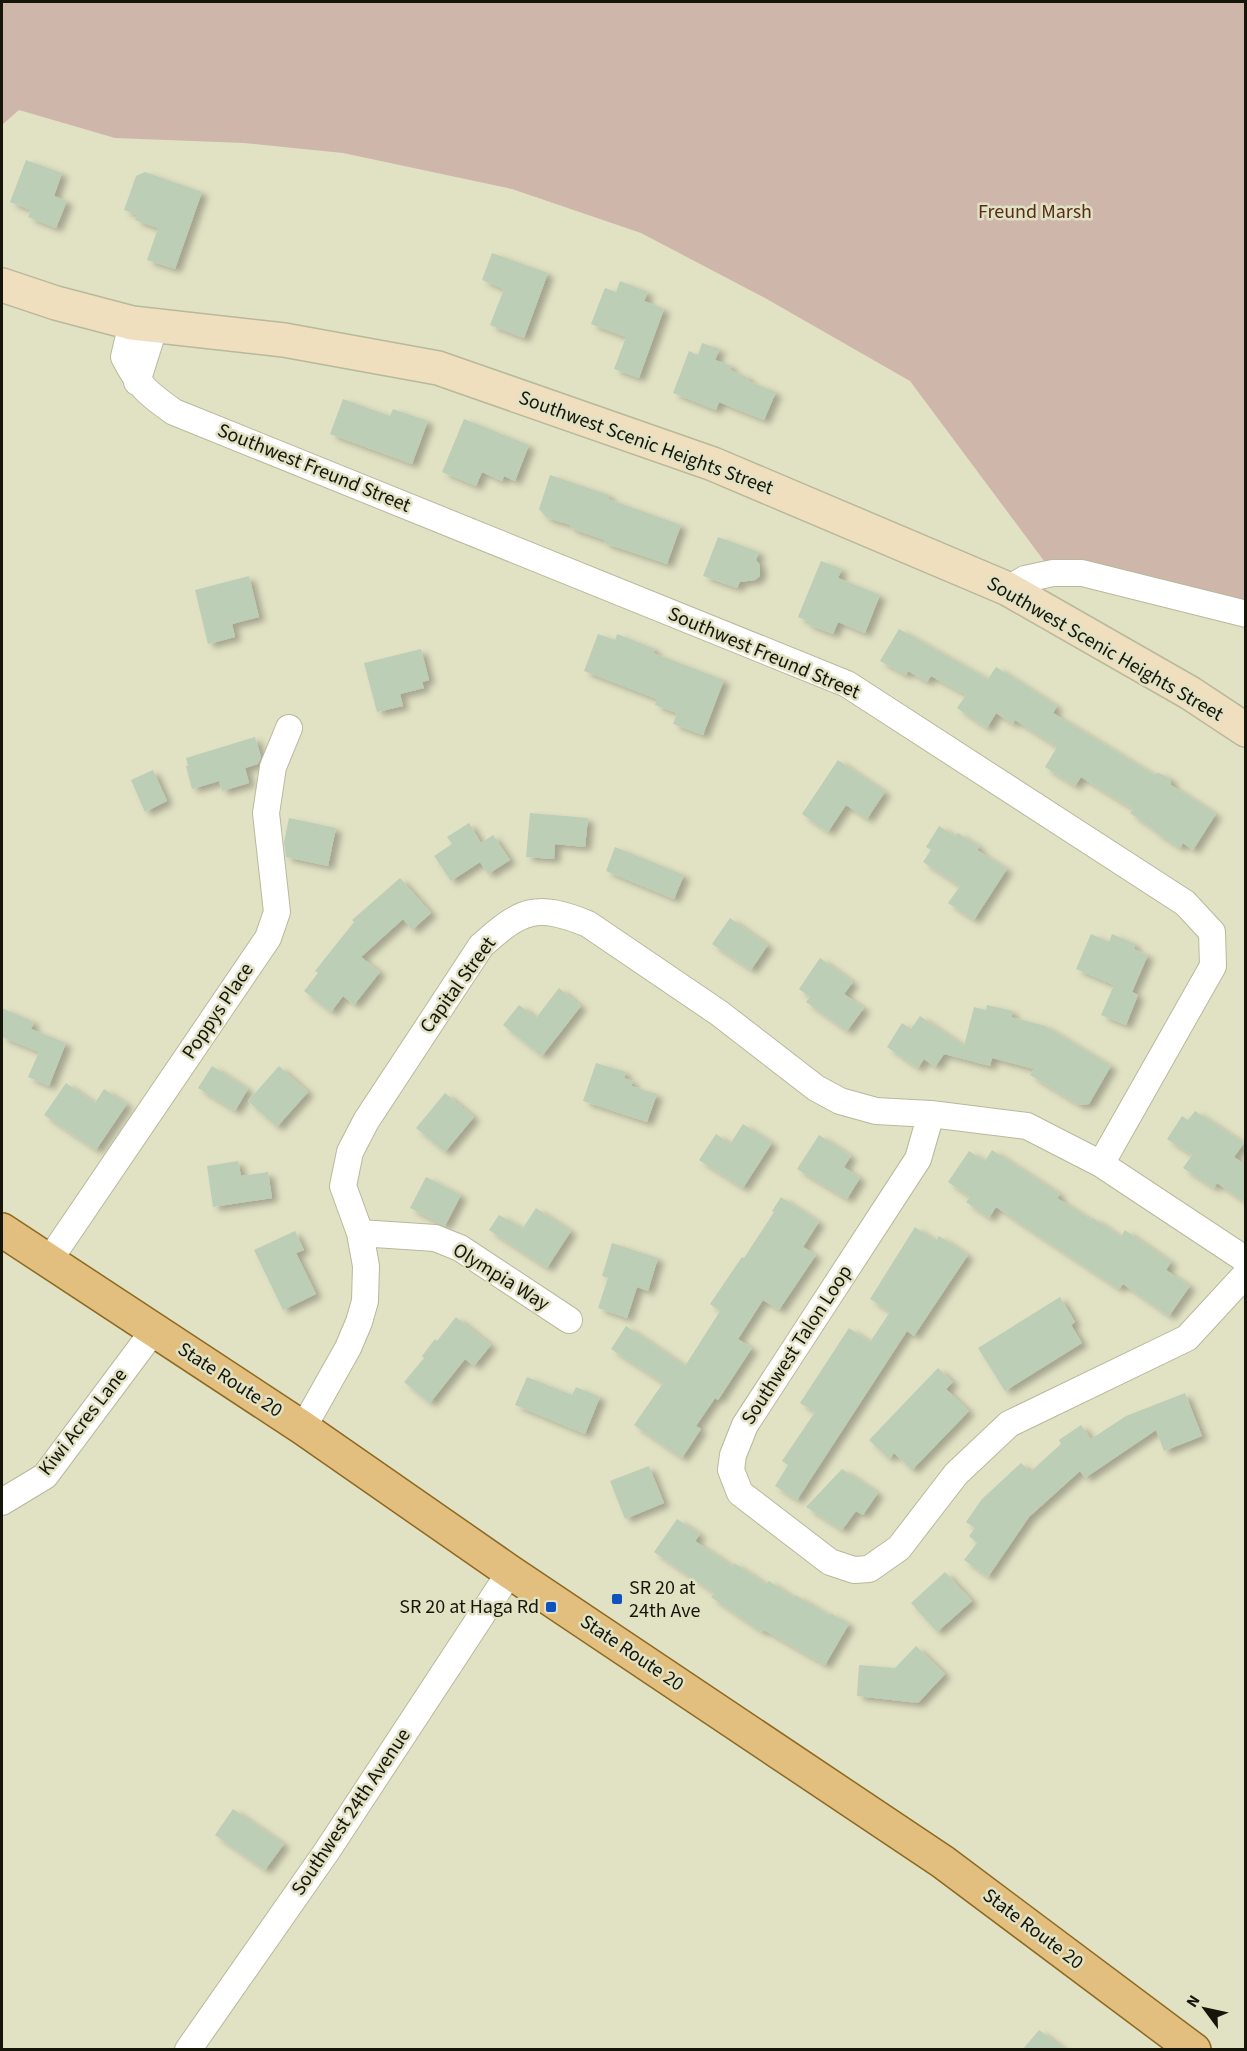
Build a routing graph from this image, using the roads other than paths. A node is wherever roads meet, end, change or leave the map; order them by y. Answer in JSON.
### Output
{"nodes":[{"id":1,"x":2,"y":285,"type":"edge"},
{"id":2,"x":143,"y":324,"type":"junction"},
{"id":3,"x":1008,"y":589,"type":"junction"},
{"id":4,"x":1245,"y":614,"type":"edge"},
{"id":5,"x":289,"y":728,"type":"dead end"},
{"id":6,"x":1245,"y":730,"type":"edge"},
{"id":7,"x":931,"y":1114,"type":"junction"},
{"id":8,"x":1101,"y":1164,"type":"junction"},
{"id":9,"x":2,"y":1230,"type":"edge"},
{"id":10,"x":360,"y":1233,"type":"junction"},
{"id":11,"x":1245,"y":1260,"type":"edge"},
{"id":12,"x":48,"y":1262,"type":"junction"},
{"id":13,"x":1245,"y":1274,"type":"edge"},
{"id":14,"x":569,"y":1320,"type":"dead end"},
{"id":15,"x":154,"y":1330,"type":"junction"},
{"id":16,"x":303,"y":1428,"type":"junction"},
{"id":17,"x":2,"y":1502,"type":"edge"},
{"id":18,"x":510,"y":1572,"type":"junction"},
{"id":19,"x":188,"y":2049,"type":"edge"},
{"id":20,"x":1194,"y":2049,"type":"edge"}],
"edges":[{"from":1,"to":2,"type":"street","name":"Southwest Scenic Heights Street"},
{"from":2,"to":3,"type":"street","name":"Southwest Scenic Heights Street"},
{"from":2,"to":8,"type":"street","name":"Southwest Freund Street"},
{"from":3,"to":4,"type":"street"},
{"from":3,"to":6,"type":"street","name":"Southwest Scenic Heights Street"},
{"from":5,"to":12,"type":"street","name":"Poppys Place"},
{"from":7,"to":8,"type":"street","name":"Capital Street"},
{"from":7,"to":10,"type":"street","name":"Capital Street"},
{"from":7,"to":13,"type":"street","name":"Southwest Talon Loop"},
{"from":8,"to":11,"type":"street","name":"Capital Street"},
{"from":9,"to":12,"type":"main road","name":"State Route 20"},
{"from":10,"to":14,"type":"street","name":"Olympia Way"},
{"from":10,"to":16,"type":"street","name":"Capital Street"},
{"from":12,"to":15,"type":"main road","name":"State Route 20"},
{"from":15,"to":16,"type":"main road","name":"State Route 20"},
{"from":15,"to":17,"type":"street","name":"Kiwi Acres Lane"},
{"from":16,"to":18,"type":"main road","name":"State Route 20"},
{"from":18,"to":19,"type":"street","name":"Southwest 24th Avenue"},
{"from":18,"to":20,"type":"main road","name":"State Route 20"}]}
